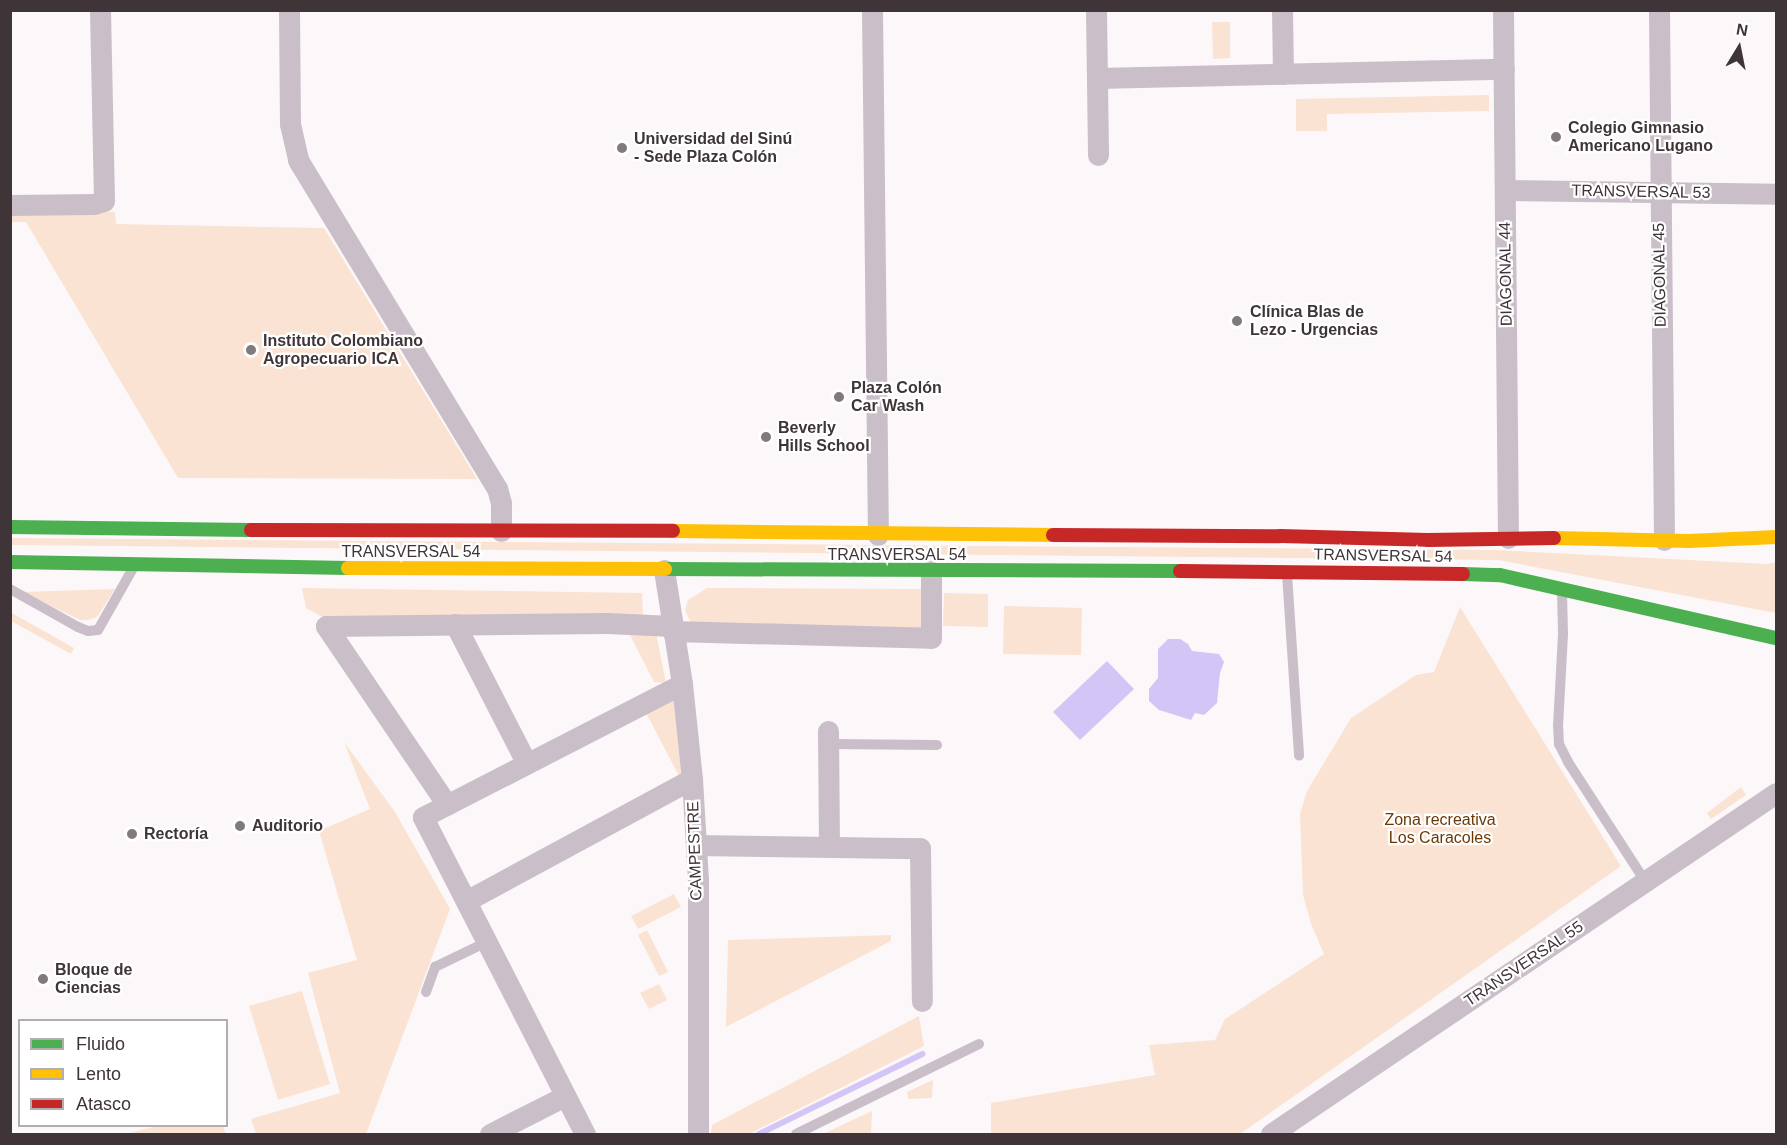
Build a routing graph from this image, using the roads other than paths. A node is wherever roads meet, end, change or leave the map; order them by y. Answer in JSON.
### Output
{"nodes":[{"id":1,"x":100,"y":10,"type":"edge"},
{"id":2,"x":289,"y":10,"type":"edge"},
{"id":3,"x":872,"y":10,"type":"edge"},
{"id":4,"x":1096,"y":10,"type":"edge"},
{"id":5,"x":1282,"y":10,"type":"edge"},
{"id":6,"x":1503,"y":10,"type":"edge"},
{"id":7,"x":1659,"y":10,"type":"edge"},
{"id":8,"x":1504,"y":69,"type":"junction"},
{"id":9,"x":1283,"y":74,"type":"junction"},
{"id":10,"x":1097,"y":78,"type":"junction"},
{"id":11,"x":1098,"y":155,"type":"dead end"},
{"id":12,"x":1505,"y":190,"type":"junction"},
{"id":13,"x":1659,"y":192,"type":"junction"},
{"id":14,"x":1776,"y":194,"type":"edge"},
{"id":15,"x":10,"y":205,"type":"edge"},
{"id":16,"x":10,"y":527,"type":"edge"},
{"id":17,"x":501,"y":531,"type":"junction"},
{"id":18,"x":878,"y":535,"type":"junction"},
{"id":19,"x":1776,"y":537,"type":"edge"},
{"id":20,"x":1508,"y":538,"type":"junction"},
{"id":21,"x":1664,"y":540,"type":"junction"},
{"id":22,"x":1689,"y":541,"type":"junction"},
{"id":23,"x":1755,"y":552,"type":"dead end"},
{"id":24,"x":10,"y":562,"type":"edge"},
{"id":25,"x":135,"y":564,"type":"junction"},
{"id":26,"x":664,"y":570,"type":"junction"},
{"id":27,"x":1287,"y":571,"type":"junction"},
{"id":28,"x":931,"y":572,"type":"junction"},
{"id":29,"x":1561,"y":588,"type":"junction"},
{"id":30,"x":10,"y":589,"type":"edge"},
{"id":31,"x":1683,"y":615,"type":"junction"},
{"id":32,"x":1753,"y":618,"type":"dead end"},
{"id":33,"x":455,"y":624,"type":"junction"},
{"id":34,"x":672,"y":628,"type":"junction"},
{"id":35,"x":1776,"y":638,"type":"edge"},
{"id":36,"x":682,"y":684,"type":"junction"},
{"id":37,"x":828,"y":737,"type":"joint"},
{"id":38,"x":937,"y":745,"type":"dead end"},
{"id":39,"x":1299,"y":756,"type":"dead end"},
{"id":40,"x":527,"y":764,"type":"junction"},
{"id":41,"x":692,"y":779,"type":"junction"},
{"id":42,"x":1776,"y":793,"type":"edge"},
{"id":43,"x":447,"y":805,"type":"junction"},
{"id":44,"x":696,"y":845,"type":"junction"},
{"id":45,"x":829,"y":847,"type":"junction"},
{"id":46,"x":1645,"y":881,"type":"junction"},
{"id":47,"x":466,"y":901,"type":"junction"},
{"id":48,"x":487,"y":942,"type":"junction"},
{"id":49,"x":426,"y":992,"type":"dead end"},
{"id":50,"x":921,"y":1001,"type":"dead end"},
{"id":51,"x":979,"y":1044,"type":"dead end"},
{"id":52,"x":565,"y":1096,"type":"junction"},
{"id":53,"x":490,"y":1134,"type":"edge"},
{"id":54,"x":585,"y":1134,"type":"edge"},
{"id":55,"x":696,"y":1134,"type":"edge"},
{"id":56,"x":796,"y":1134,"type":"edge"},
{"id":57,"x":1271,"y":1134,"type":"edge"}],
"edges":[{"from":1,"to":15,"type":"street"},
{"from":2,"to":17,"type":"street"},
{"from":3,"to":18,"type":"street"},
{"from":4,"to":10,"type":"street"},
{"from":5,"to":9,"type":"street"},
{"from":6,"to":8,"type":"street","name":"DIAGONAL 44"},
{"from":7,"to":13,"type":"street","name":"DIAGONAL 45"},
{"from":8,"to":9,"type":"street"},
{"from":8,"to":12,"type":"street","name":"DIAGONAL 44"},
{"from":9,"to":10,"type":"street"},
{"from":10,"to":11,"type":"street"},
{"from":12,"to":13,"type":"street","name":"TRANSVERSAL 53"},
{"from":12,"to":20,"type":"street","name":"DIAGONAL 44"},
{"from":13,"to":14,"type":"street","name":"TRANSVERSAL 53"},
{"from":13,"to":21,"type":"street","name":"DIAGONAL 45"},
{"from":16,"to":17,"type":"main road","name":"TRANSVERSAL 54"},
{"from":17,"to":18,"type":"main road","name":"TRANSVERSAL 54"},
{"from":18,"to":20,"type":"main road","name":"TRANSVERSAL 54"},
{"from":19,"to":22,"type":"main road","name":"TRANSVERSAL 54"},
{"from":20,"to":21,"type":"main road","name":"TRANSVERSAL 54"},
{"from":21,"to":22,"type":"main road","name":"TRANSVERSAL 54"},
{"from":22,"to":23,"type":"main road"},
{"from":24,"to":25,"type":"main road","name":"TRANSVERSAL 54"},
{"from":25,"to":26,"type":"main road","name":"TRANSVERSAL 54"},
{"from":25,"to":30,"type":"lane"},
{"from":26,"to":28,"type":"main road","name":"TRANSVERSAL 54"},
{"from":26,"to":34,"type":"street","name":"CAMPESTRE"},
{"from":27,"to":28,"type":"main road","name":"TRANSVERSAL 54"},
{"from":27,"to":29,"type":"main road","name":"TRANSVERSAL 54"},
{"from":27,"to":39,"type":"lane"},
{"from":28,"to":34,"type":"street"},
{"from":29,"to":31,"type":"main road","name":"TRANSVERSAL 54"},
{"from":29,"to":46,"type":"lane"},
{"from":31,"to":32,"type":"main road"},
{"from":31,"to":35,"type":"main road","name":"TRANSVERSAL 54"},
{"from":33,"to":34,"type":"street"},
{"from":33,"to":40,"type":"street"},
{"from":33,"to":43,"type":"street"},
{"from":34,"to":36,"type":"street","name":"CAMPESTRE"},
{"from":36,"to":40,"type":"street"},
{"from":36,"to":41,"type":"street","name":"CAMPESTRE"},
{"from":37,"to":38,"type":"lane"},
{"from":37,"to":45,"type":"street"},
{"from":40,"to":43,"type":"street"},
{"from":41,"to":44,"type":"street","name":"CAMPESTRE"},
{"from":41,"to":47,"type":"street"},
{"from":42,"to":46,"type":"street","name":"TRANSVERSAL 55"},
{"from":43,"to":47,"type":"street"},
{"from":44,"to":45,"type":"street"},
{"from":44,"to":55,"type":"street","name":"CAMPESTRE"},
{"from":45,"to":50,"type":"street"},
{"from":46,"to":57,"type":"street","name":"TRANSVERSAL 55"},
{"from":47,"to":48,"type":"street"},
{"from":48,"to":49,"type":"lane"},
{"from":48,"to":52,"type":"street"},
{"from":51,"to":56,"type":"lane"},
{"from":52,"to":53,"type":"street"},
{"from":52,"to":54,"type":"street"}]}
